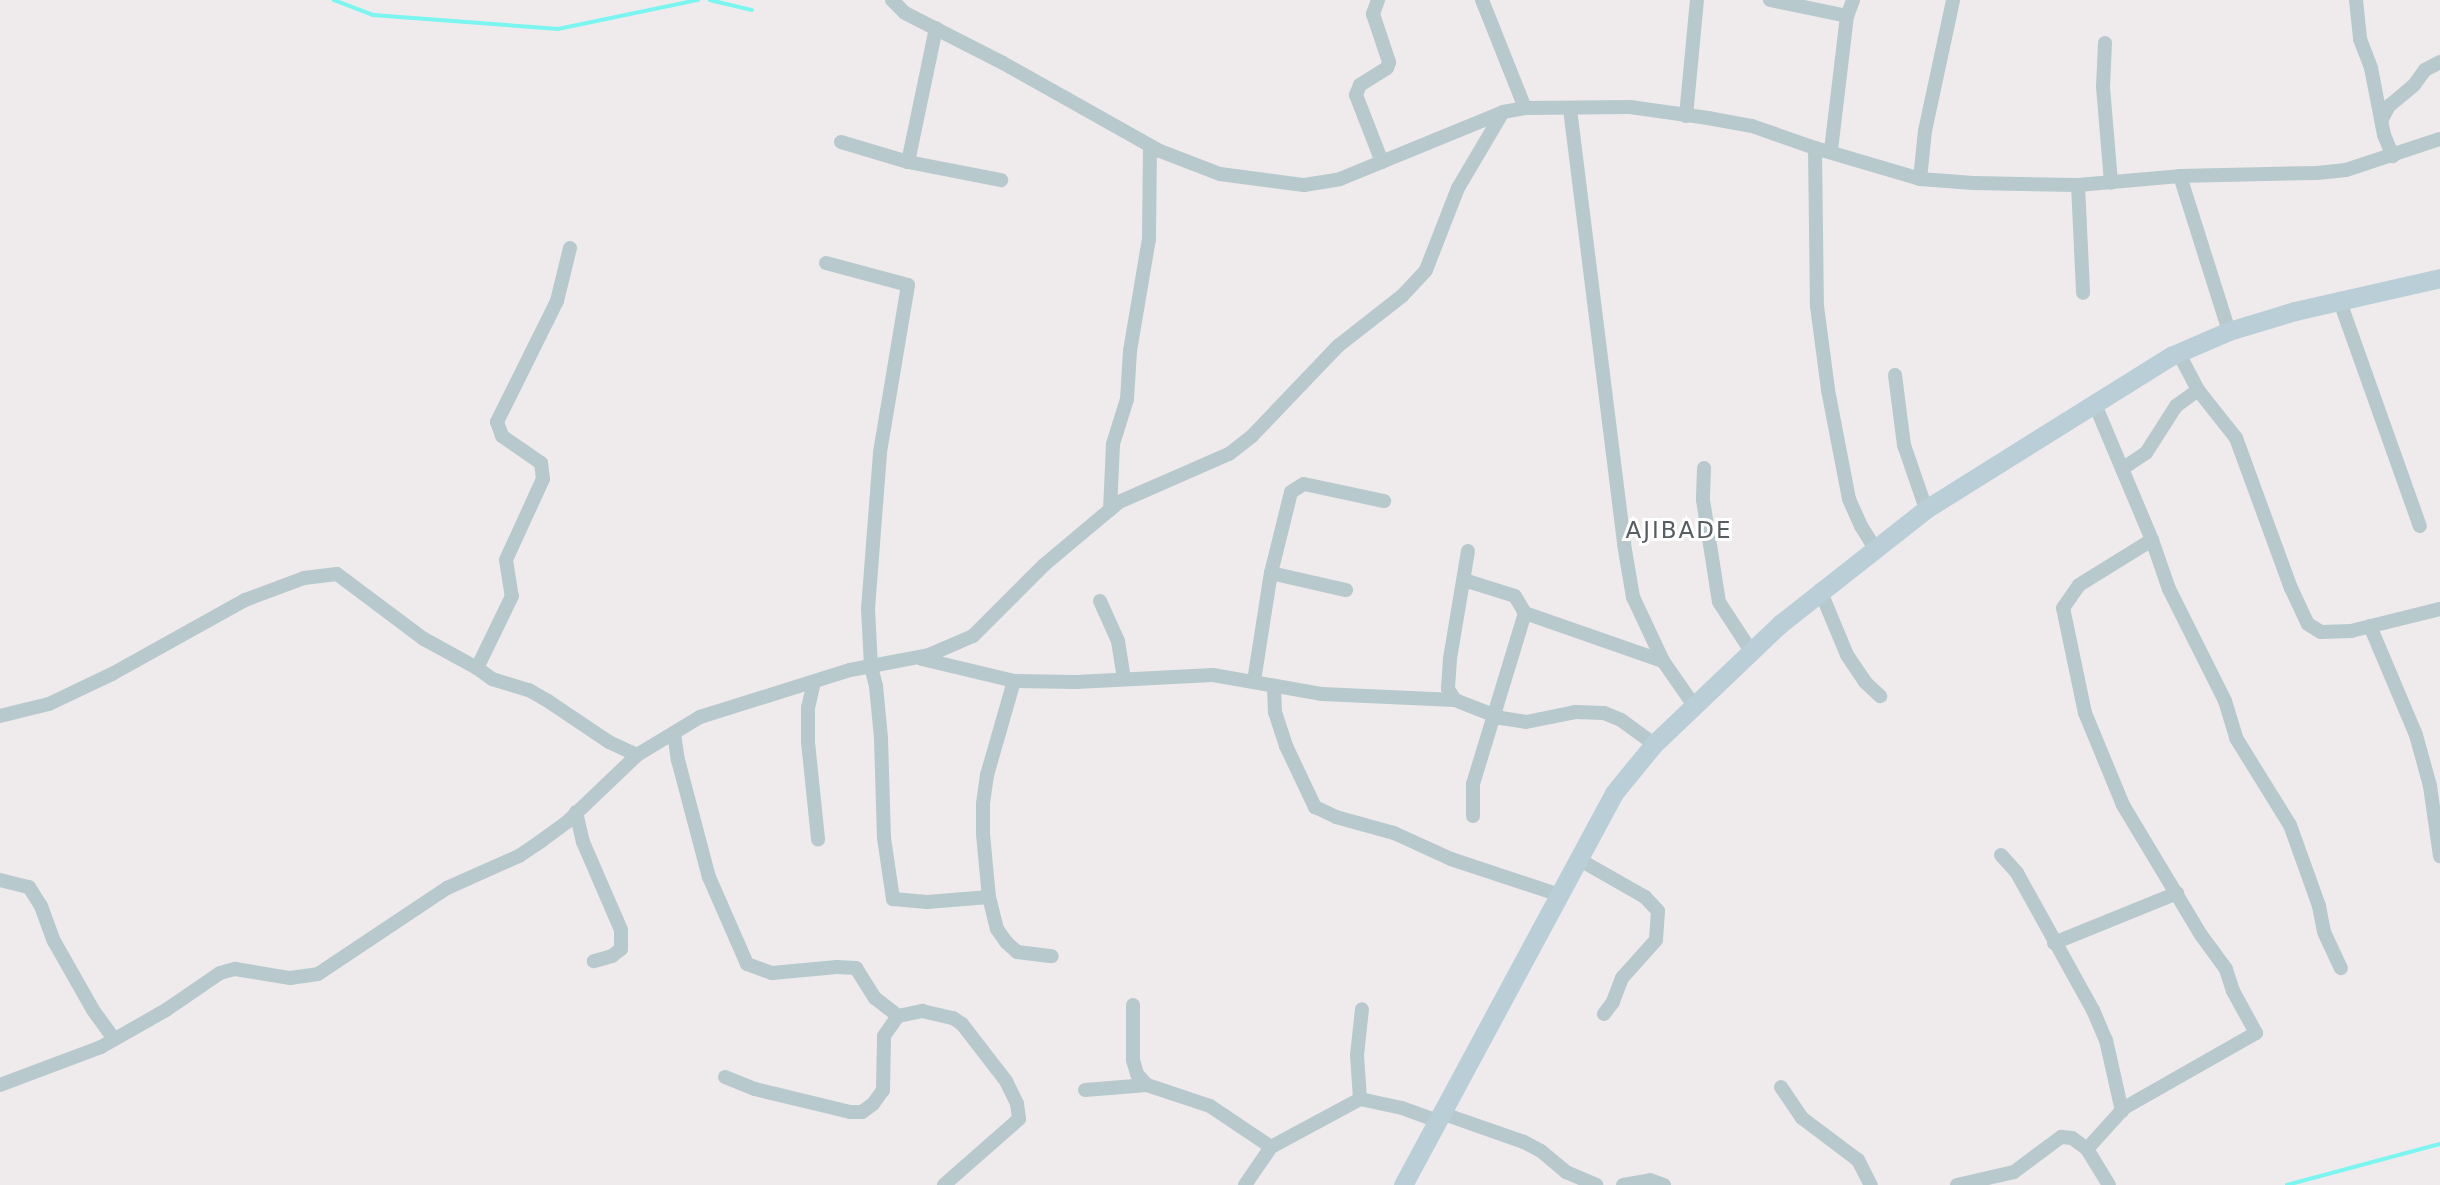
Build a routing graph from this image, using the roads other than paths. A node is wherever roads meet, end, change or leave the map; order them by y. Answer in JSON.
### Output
{"nodes":[{"id":1,"x":892,"y":0,"type":"edge"},
{"id":2,"x":1378,"y":0,"type":"edge"},
{"id":3,"x":1482,"y":0,"type":"edge"},
{"id":4,"x":1697,"y":0,"type":"edge"},
{"id":5,"x":1770,"y":0,"type":"edge"},
{"id":6,"x":1853,"y":0,"type":"edge"},
{"id":7,"x":1953,"y":0,"type":"edge"},
{"id":8,"x":2356,"y":0,"type":"edge"},
{"id":9,"x":1847,"y":16,"type":"junction"},
{"id":10,"x":936,"y":28,"type":"junction"},
{"id":11,"x":2105,"y":43,"type":"dead end"},
{"id":12,"x":2440,"y":62,"type":"edge"},
{"id":13,"x":1525,"y":108,"type":"junction"},
{"id":14,"x":1570,"y":109,"type":"junction"},
{"id":15,"x":1503,"y":112,"type":"junction"},
{"id":16,"x":1686,"y":116,"type":"junction"},
{"id":17,"x":2382,"y":119,"type":"junction"},
{"id":18,"x":2440,"y":139,"type":"edge"},
{"id":19,"x":841,"y":142,"type":"dead end"},
{"id":20,"x":1150,"y":146,"type":"junction"},
{"id":21,"x":1815,"y":148,"type":"junction"},
{"id":22,"x":1831,"y":151,"type":"junction"},
{"id":23,"x":2393,"y":156,"type":"junction"},
{"id":24,"x":908,"y":162,"type":"junction"},
{"id":25,"x":1382,"y":162,"type":"junction"},
{"id":26,"x":2180,"y":177,"type":"junction"},
{"id":27,"x":1920,"y":179,"type":"junction"},
{"id":28,"x":1000,"y":180,"type":"dead end"},
{"id":29,"x":2111,"y":183,"type":"junction"},
{"id":30,"x":2078,"y":185,"type":"junction"},
{"id":31,"x":570,"y":248,"type":"dead end"},
{"id":32,"x":826,"y":263,"type":"dead end"},
{"id":33,"x":2440,"y":278,"type":"edge"},
{"id":34,"x":2084,"y":292,"type":"dead end"},
{"id":35,"x":2339,"y":299,"type":"junction"},
{"id":36,"x":2229,"y":331,"type":"junction"},
{"id":37,"x":2178,"y":352,"type":"junction"},
{"id":38,"x":1895,"y":375,"type":"dead end"},
{"id":39,"x":2198,"y":390,"type":"junction"},
{"id":40,"x":2094,"y":402,"type":"junction"},
{"id":41,"x":1704,"y":468,"type":"dead end"},
{"id":42,"x":2122,"y":469,"type":"junction"},
{"id":43,"x":1384,"y":501,"type":"dead end"},
{"id":44,"x":1926,"y":509,"type":"junction"},
{"id":45,"x":1110,"y":510,"type":"junction"},
{"id":46,"x":2420,"y":526,"type":"dead end"},
{"id":47,"x":2152,"y":540,"type":"junction"},
{"id":48,"x":1875,"y":548,"type":"junction"},
{"id":49,"x":1468,"y":551,"type":"dead end"},
{"id":50,"x":1271,"y":573,"type":"junction"},
{"id":51,"x":1464,"y":580,"type":"junction"},
{"id":52,"x":1346,"y":590,"type":"dead end"},
{"id":53,"x":1820,"y":590,"type":"junction"},
{"id":54,"x":1100,"y":601,"type":"dead end"},
{"id":55,"x":2440,"y":609,"type":"edge"},
{"id":56,"x":1525,"y":612,"type":"junction"},
{"id":57,"x":2370,"y":626,"type":"junction"},
{"id":58,"x":1751,"y":651,"type":"junction"},
{"id":59,"x":918,"y":657,"type":"junction"},
{"id":60,"x":1663,"y":661,"type":"junction"},
{"id":61,"x":871,"y":667,"type":"junction"},
{"id":62,"x":477,"y":668,"type":"junction"},
{"id":63,"x":1124,"y":679,"type":"junction"},
{"id":64,"x":814,"y":681,"type":"junction"},
{"id":65,"x":1014,"y":681,"type":"junction"},
{"id":66,"x":1254,"y":681,"type":"junction"},
{"id":67,"x":1275,"y":686,"type":"junction"},
{"id":68,"x":1880,"y":696,"type":"dead end"},
{"id":69,"x":1455,"y":700,"type":"junction"},
{"id":70,"x":1693,"y":704,"type":"junction"},
{"id":71,"x":1493,"y":715,"type":"junction"},
{"id":72,"x":0,"y":716,"type":"edge"},
{"id":73,"x":674,"y":733,"type":"junction"},
{"id":74,"x":1654,"y":744,"type":"junction"},
{"id":75,"x":637,"y":755,"type":"junction"},
{"id":76,"x":576,"y":812,"type":"junction"},
{"id":77,"x":1473,"y":816,"type":"dead end"},
{"id":78,"x":818,"y":839,"type":"dead end"},
{"id":79,"x":2001,"y":855,"type":"dead end"},
{"id":80,"x":2440,"y":856,"type":"edge"},
{"id":81,"x":1580,"y":860,"type":"junction"},
{"id":82,"x":0,"y":880,"type":"edge"},
{"id":83,"x":2177,"y":893,"type":"junction"},
{"id":84,"x":1560,"y":895,"type":"junction"},
{"id":85,"x":989,"y":897,"type":"junction"},
{"id":86,"x":2053,"y":943,"type":"junction"},
{"id":87,"x":1052,"y":956,"type":"dead end"},
{"id":88,"x":594,"y":961,"type":"dead end"},
{"id":89,"x":2341,"y":968,"type":"dead end"},
{"id":90,"x":1133,"y":1006,"type":"dead end"},
{"id":91,"x":1362,"y":1010,"type":"dead end"},
{"id":92,"x":1604,"y":1014,"type":"dead end"},
{"id":93,"x":898,"y":1016,"type":"junction"},
{"id":94,"x":114,"y":1040,"type":"junction"},
{"id":95,"x":725,"y":1077,"type":"dead end"},
{"id":96,"x":0,"y":1085,"type":"edge"},
{"id":97,"x":1147,"y":1085,"type":"junction"},
{"id":98,"x":1781,"y":1087,"type":"dead end"},
{"id":99,"x":1085,"y":1090,"type":"dead end"},
{"id":100,"x":1360,"y":1099,"type":"junction"},
{"id":101,"x":2122,"y":1111,"type":"junction"},
{"id":102,"x":1439,"y":1117,"type":"junction"},
{"id":103,"x":1271,"y":1147,"type":"junction"},
{"id":104,"x":2087,"y":1149,"type":"junction"},
{"id":105,"x":1986,"y":1182,"type":"edge"},
{"id":106,"x":944,"y":1185,"type":"edge"},
{"id":107,"x":1245,"y":1185,"type":"edge"},
{"id":108,"x":1403,"y":1185,"type":"edge"},
{"id":109,"x":1596,"y":1185,"type":"edge"},
{"id":110,"x":1623,"y":1185,"type":"edge"},
{"id":111,"x":1664,"y":1185,"type":"edge"},
{"id":112,"x":1871,"y":1185,"type":"edge"},
{"id":113,"x":1957,"y":1185,"type":"edge"},
{"id":114,"x":2109,"y":1185,"type":"edge"}],
"edges":[{"from":1,"to":10,"type":"street"},
{"from":2,"to":25,"type":"street"},
{"from":3,"to":13,"type":"street"},
{"from":4,"to":16,"type":"street"},
{"from":5,"to":9,"type":"street"},
{"from":6,"to":9,"type":"street"},
{"from":7,"to":27,"type":"street"},
{"from":8,"to":17,"type":"street"},
{"from":9,"to":22,"type":"street"},
{"from":10,"to":20,"type":"street"},
{"from":10,"to":24,"type":"street"},
{"from":11,"to":29,"type":"street"},
{"from":12,"to":17,"type":"street"},
{"from":13,"to":14,"type":"street"},
{"from":13,"to":15,"type":"street"},
{"from":14,"to":16,"type":"street"},
{"from":14,"to":60,"type":"street"},
{"from":15,"to":25,"type":"street"},
{"from":15,"to":45,"type":"street"},
{"from":16,"to":21,"type":"street"},
{"from":17,"to":23,"type":"street"},
{"from":18,"to":23,"type":"street"},
{"from":19,"to":24,"type":"street"},
{"from":20,"to":25,"type":"street"},
{"from":20,"to":45,"type":"street"},
{"from":21,"to":22,"type":"street"},
{"from":21,"to":48,"type":"street"},
{"from":22,"to":27,"type":"street"},
{"from":23,"to":26,"type":"street"},
{"from":24,"to":28,"type":"street"},
{"from":26,"to":29,"type":"street"},
{"from":26,"to":36,"type":"street"},
{"from":27,"to":30,"type":"street"},
{"from":29,"to":30,"type":"street"},
{"from":30,"to":34,"type":"street"},
{"from":31,"to":62,"type":"street"},
{"from":32,"to":61,"type":"street"},
{"from":33,"to":35,"type":"main road"},
{"from":35,"to":36,"type":"main road"},
{"from":35,"to":46,"type":"street"},
{"from":36,"to":37,"type":"main road"},
{"from":37,"to":39,"type":"street"},
{"from":37,"to":40,"type":"main road"},
{"from":38,"to":44,"type":"street"},
{"from":39,"to":42,"type":"street"},
{"from":39,"to":57,"type":"street"},
{"from":40,"to":42,"type":"street"},
{"from":40,"to":44,"type":"main road"},
{"from":41,"to":58,"type":"street"},
{"from":42,"to":47,"type":"street"},
{"from":43,"to":50,"type":"street"},
{"from":44,"to":48,"type":"main road"},
{"from":45,"to":59,"type":"street"},
{"from":47,"to":83,"type":"street"},
{"from":47,"to":89,"type":"street"},
{"from":48,"to":53,"type":"main road"},
{"from":49,"to":51,"type":"street"},
{"from":50,"to":52,"type":"street"},
{"from":50,"to":66,"type":"street"},
{"from":51,"to":56,"type":"street"},
{"from":51,"to":69,"type":"street"},
{"from":53,"to":58,"type":"main road"},
{"from":53,"to":68,"type":"street"},
{"from":54,"to":63,"type":"street"},
{"from":55,"to":57,"type":"street"},
{"from":56,"to":60,"type":"street"},
{"from":56,"to":71,"type":"street"},
{"from":57,"to":80,"type":"street"},
{"from":58,"to":70,"type":"main road"},
{"from":59,"to":61,"type":"street"},
{"from":59,"to":65,"type":"street"},
{"from":60,"to":70,"type":"street"},
{"from":61,"to":64,"type":"street"},
{"from":61,"to":85,"type":"street"},
{"from":62,"to":72,"type":"street"},
{"from":62,"to":75,"type":"street"},
{"from":63,"to":65,"type":"street"},
{"from":63,"to":66,"type":"street"},
{"from":64,"to":73,"type":"street"},
{"from":64,"to":78,"type":"street"},
{"from":65,"to":85,"type":"street"},
{"from":66,"to":67,"type":"street"},
{"from":67,"to":69,"type":"street"},
{"from":67,"to":84,"type":"street"},
{"from":69,"to":71,"type":"street"},
{"from":70,"to":74,"type":"main road"},
{"from":71,"to":74,"type":"street"},
{"from":71,"to":77,"type":"street"},
{"from":73,"to":75,"type":"street"},
{"from":73,"to":93,"type":"street"},
{"from":74,"to":81,"type":"main road"},
{"from":75,"to":76,"type":"street"},
{"from":76,"to":88,"type":"street"},
{"from":76,"to":94,"type":"street"},
{"from":79,"to":86,"type":"street"},
{"from":81,"to":84,"type":"main road"},
{"from":81,"to":92,"type":"street"},
{"from":82,"to":94,"type":"street"},
{"from":83,"to":86,"type":"street"},
{"from":83,"to":101,"type":"street"},
{"from":84,"to":102,"type":"main road"},
{"from":85,"to":87,"type":"street"},
{"from":86,"to":101,"type":"street"},
{"from":90,"to":97,"type":"street"},
{"from":91,"to":100,"type":"street"},
{"from":93,"to":95,"type":"street"},
{"from":93,"to":106,"type":"street"},
{"from":94,"to":96,"type":"street"},
{"from":97,"to":99,"type":"street"},
{"from":97,"to":103,"type":"street"},
{"from":98,"to":112,"type":"street"},
{"from":100,"to":102,"type":"street"},
{"from":100,"to":103,"type":"street"},
{"from":101,"to":104,"type":"street"},
{"from":102,"to":108,"type":"main road"},
{"from":102,"to":109,"type":"street"},
{"from":103,"to":107,"type":"street"},
{"from":104,"to":105,"type":"street"},
{"from":104,"to":114,"type":"street"},
{"from":105,"to":113,"type":"street"},
{"from":110,"to":111,"type":"street"}]}
